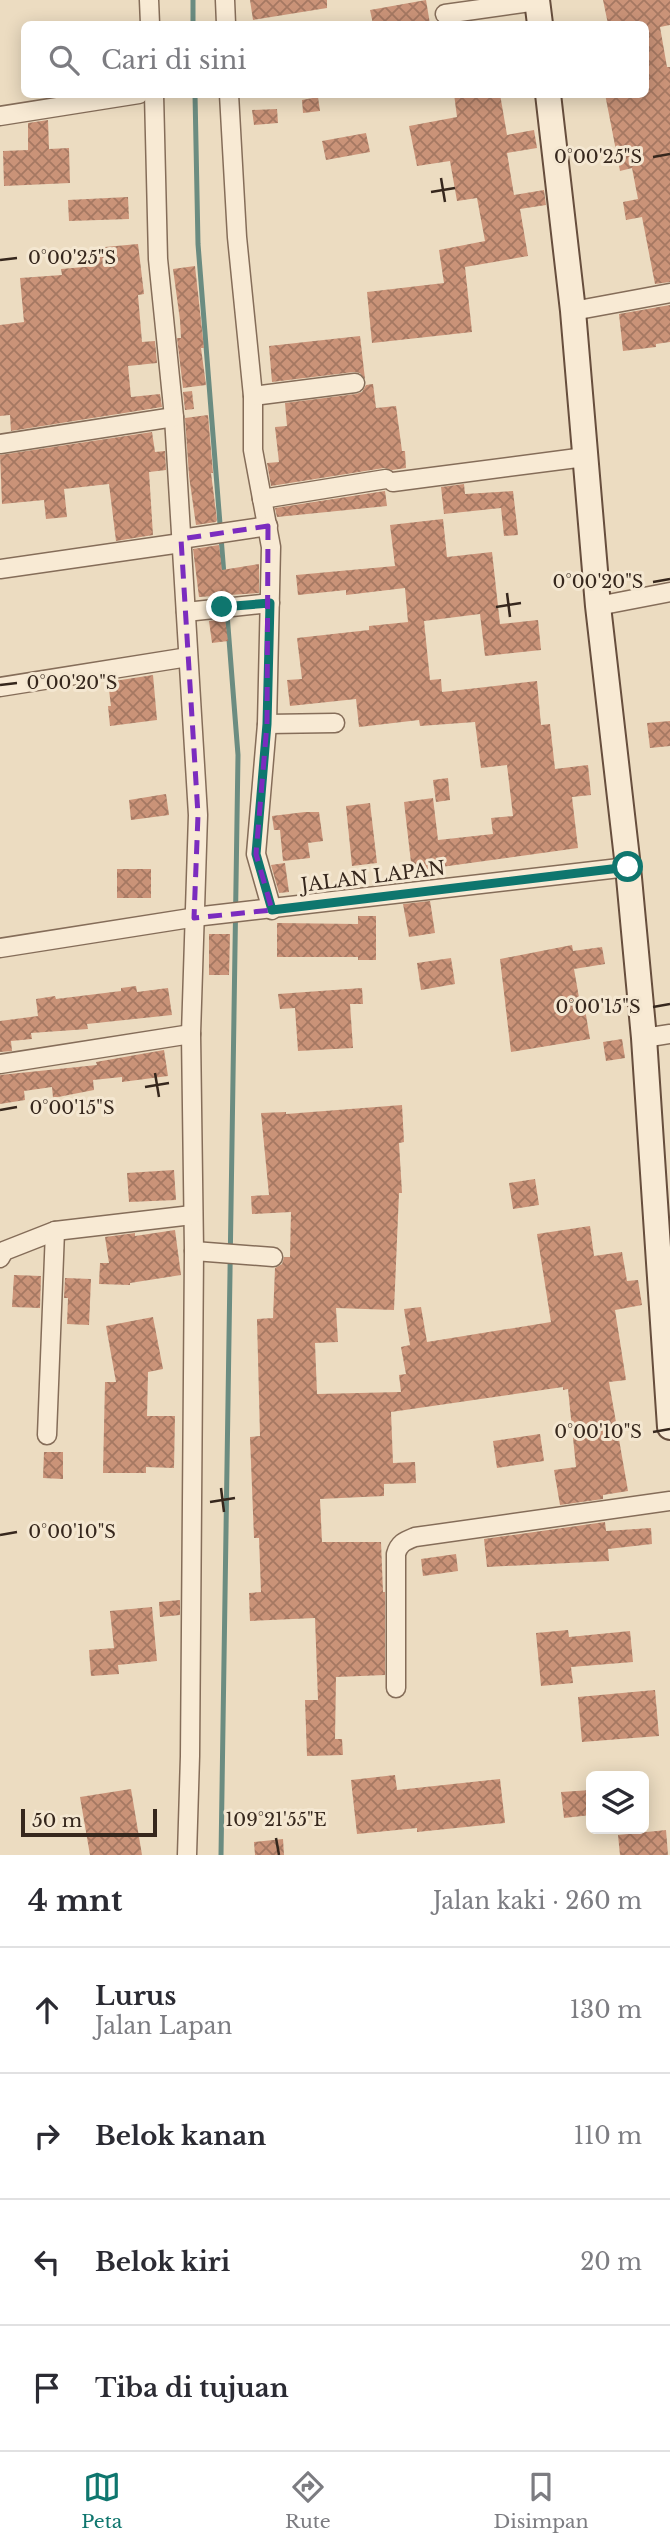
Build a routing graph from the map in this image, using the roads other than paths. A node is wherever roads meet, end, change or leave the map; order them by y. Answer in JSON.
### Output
{"nodes":[{"id":1,"x":149,"y":0,"type":"edge"},
{"id":2,"x":225,"y":0,"type":"edge"},
{"id":3,"x":538,"y":9,"type":"edge"},
{"id":4,"x":445,"y":14,"type":"dead end"},
{"id":5,"x":150,"y":21,"type":"edge"},
{"id":6,"x":226,"y":21,"type":"edge"},
{"id":7,"x":114,"y":98,"type":"edge"},
{"id":8,"x":154,"y":98,"type":"edge"},
{"id":9,"x":229,"y":98,"type":"edge"},
{"id":10,"x":548,"y":98,"type":"edge"},
{"id":11,"x":0,"y":116,"type":"edge"},
{"id":12,"x":670,"y":293,"type":"edge"},
{"id":13,"x":573,"y":310,"type":"junction"},
{"id":14,"x":355,"y":383,"type":"dead end"},
{"id":15,"x":253,"y":396,"type":"junction"},
{"id":16,"x":174,"y":417,"type":"junction"},
{"id":17,"x":0,"y":444,"type":"edge"},
{"id":18,"x":585,"y":457,"type":"junction"},
{"id":19,"x":262,"y":499,"type":"junction"},
{"id":20,"x":261,"y":527,"type":"junction"},
{"id":21,"x":181,"y":541,"type":"junction"},
{"id":22,"x":0,"y":569,"type":"edge"},
{"id":23,"x":670,"y":592,"type":"edge"},
{"id":24,"x":265,"y":603,"type":"junction"},
{"id":25,"x":598,"y":606,"type":"junction"},
{"id":26,"x":186,"y":612,"type":"junction"},
{"id":27,"x":188,"y":657,"type":"junction"},
{"id":28,"x":0,"y":687,"type":"edge"},
{"id":29,"x":335,"y":723,"type":"dead end"},
{"id":30,"x":267,"y":724,"type":"junction"},
{"id":31,"x":628,"y":867,"type":"junction"},
{"id":32,"x":264,"y":911,"type":"junction"},
{"id":33,"x":198,"y":917,"type":"junction"},
{"id":34,"x":0,"y":948,"type":"edge"},
{"id":35,"x":191,"y":1034,"type":"junction"},
{"id":36,"x":670,"y":1034,"type":"edge"},
{"id":37,"x":644,"y":1038,"type":"junction"},
{"id":38,"x":0,"y":1064,"type":"edge"},
{"id":39,"x":661,"y":1148,"type":"edge"},
{"id":40,"x":192,"y":1214,"type":"junction"},
{"id":41,"x":55,"y":1231,"type":"junction"},
{"id":42,"x":194,"y":1251,"type":"junction"},
{"id":43,"x":273,"y":1257,"type":"dead end"},
{"id":44,"x":0,"y":1258,"type":"edge"},
{"id":45,"x":669,"y":1390,"type":"edge"},
{"id":46,"x":670,"y":1427,"type":"edge"},
{"id":47,"x":47,"y":1435,"type":"dead end"},
{"id":48,"x":670,"y":1502,"type":"edge"},
{"id":49,"x":396,"y":1688,"type":"dead end"},
{"id":50,"x":187,"y":1855,"type":"edge"}],
"edges":[{"from":1,"to":5,"type":"street"},
{"from":2,"to":6,"type":"street"},
{"from":3,"to":4,"type":"street"},
{"from":7,"to":11,"type":"street"},
{"from":8,"to":16,"type":"street"},
{"from":9,"to":15,"type":"street"},
{"from":10,"to":13,"type":"street"},
{"from":12,"to":13,"type":"street"},
{"from":13,"to":18,"type":"street"},
{"from":14,"to":15,"type":"street"},
{"from":15,"to":19,"type":"street"},
{"from":16,"to":17,"type":"street"},
{"from":16,"to":21,"type":"street"},
{"from":18,"to":19,"type":"street"},
{"from":18,"to":25,"type":"street"},
{"from":19,"to":20,"type":"street"},
{"from":20,"to":21,"type":"street"},
{"from":20,"to":24,"type":"street"},
{"from":21,"to":22,"type":"street"},
{"from":21,"to":26,"type":"street"},
{"from":23,"to":25,"type":"street"},
{"from":24,"to":26,"type":"street"},
{"from":24,"to":30,"type":"street"},
{"from":25,"to":31,"type":"street"},
{"from":26,"to":27,"type":"street"},
{"from":27,"to":28,"type":"street"},
{"from":27,"to":33,"type":"street"},
{"from":29,"to":30,"type":"street"},
{"from":30,"to":32,"type":"street"},
{"from":31,"to":32,"type":"street","name":"JALAN LAPAN"},
{"from":31,"to":37,"type":"street"},
{"from":32,"to":33,"type":"street","name":"JALAN LAPAN"},
{"from":33,"to":34,"type":"street","name":"JALAN LAPAN"},
{"from":33,"to":35,"type":"street"},
{"from":35,"to":38,"type":"street"},
{"from":35,"to":40,"type":"street"},
{"from":36,"to":37,"type":"street"},
{"from":37,"to":39,"type":"street"},
{"from":39,"to":45,"type":"street"},
{"from":40,"to":41,"type":"street"},
{"from":40,"to":42,"type":"street"},
{"from":41,"to":44,"type":"street"},
{"from":41,"to":47,"type":"street"},
{"from":42,"to":43,"type":"street"},
{"from":42,"to":50,"type":"street"},
{"from":45,"to":46,"type":"street"},
{"from":48,"to":49,"type":"street"}]}
